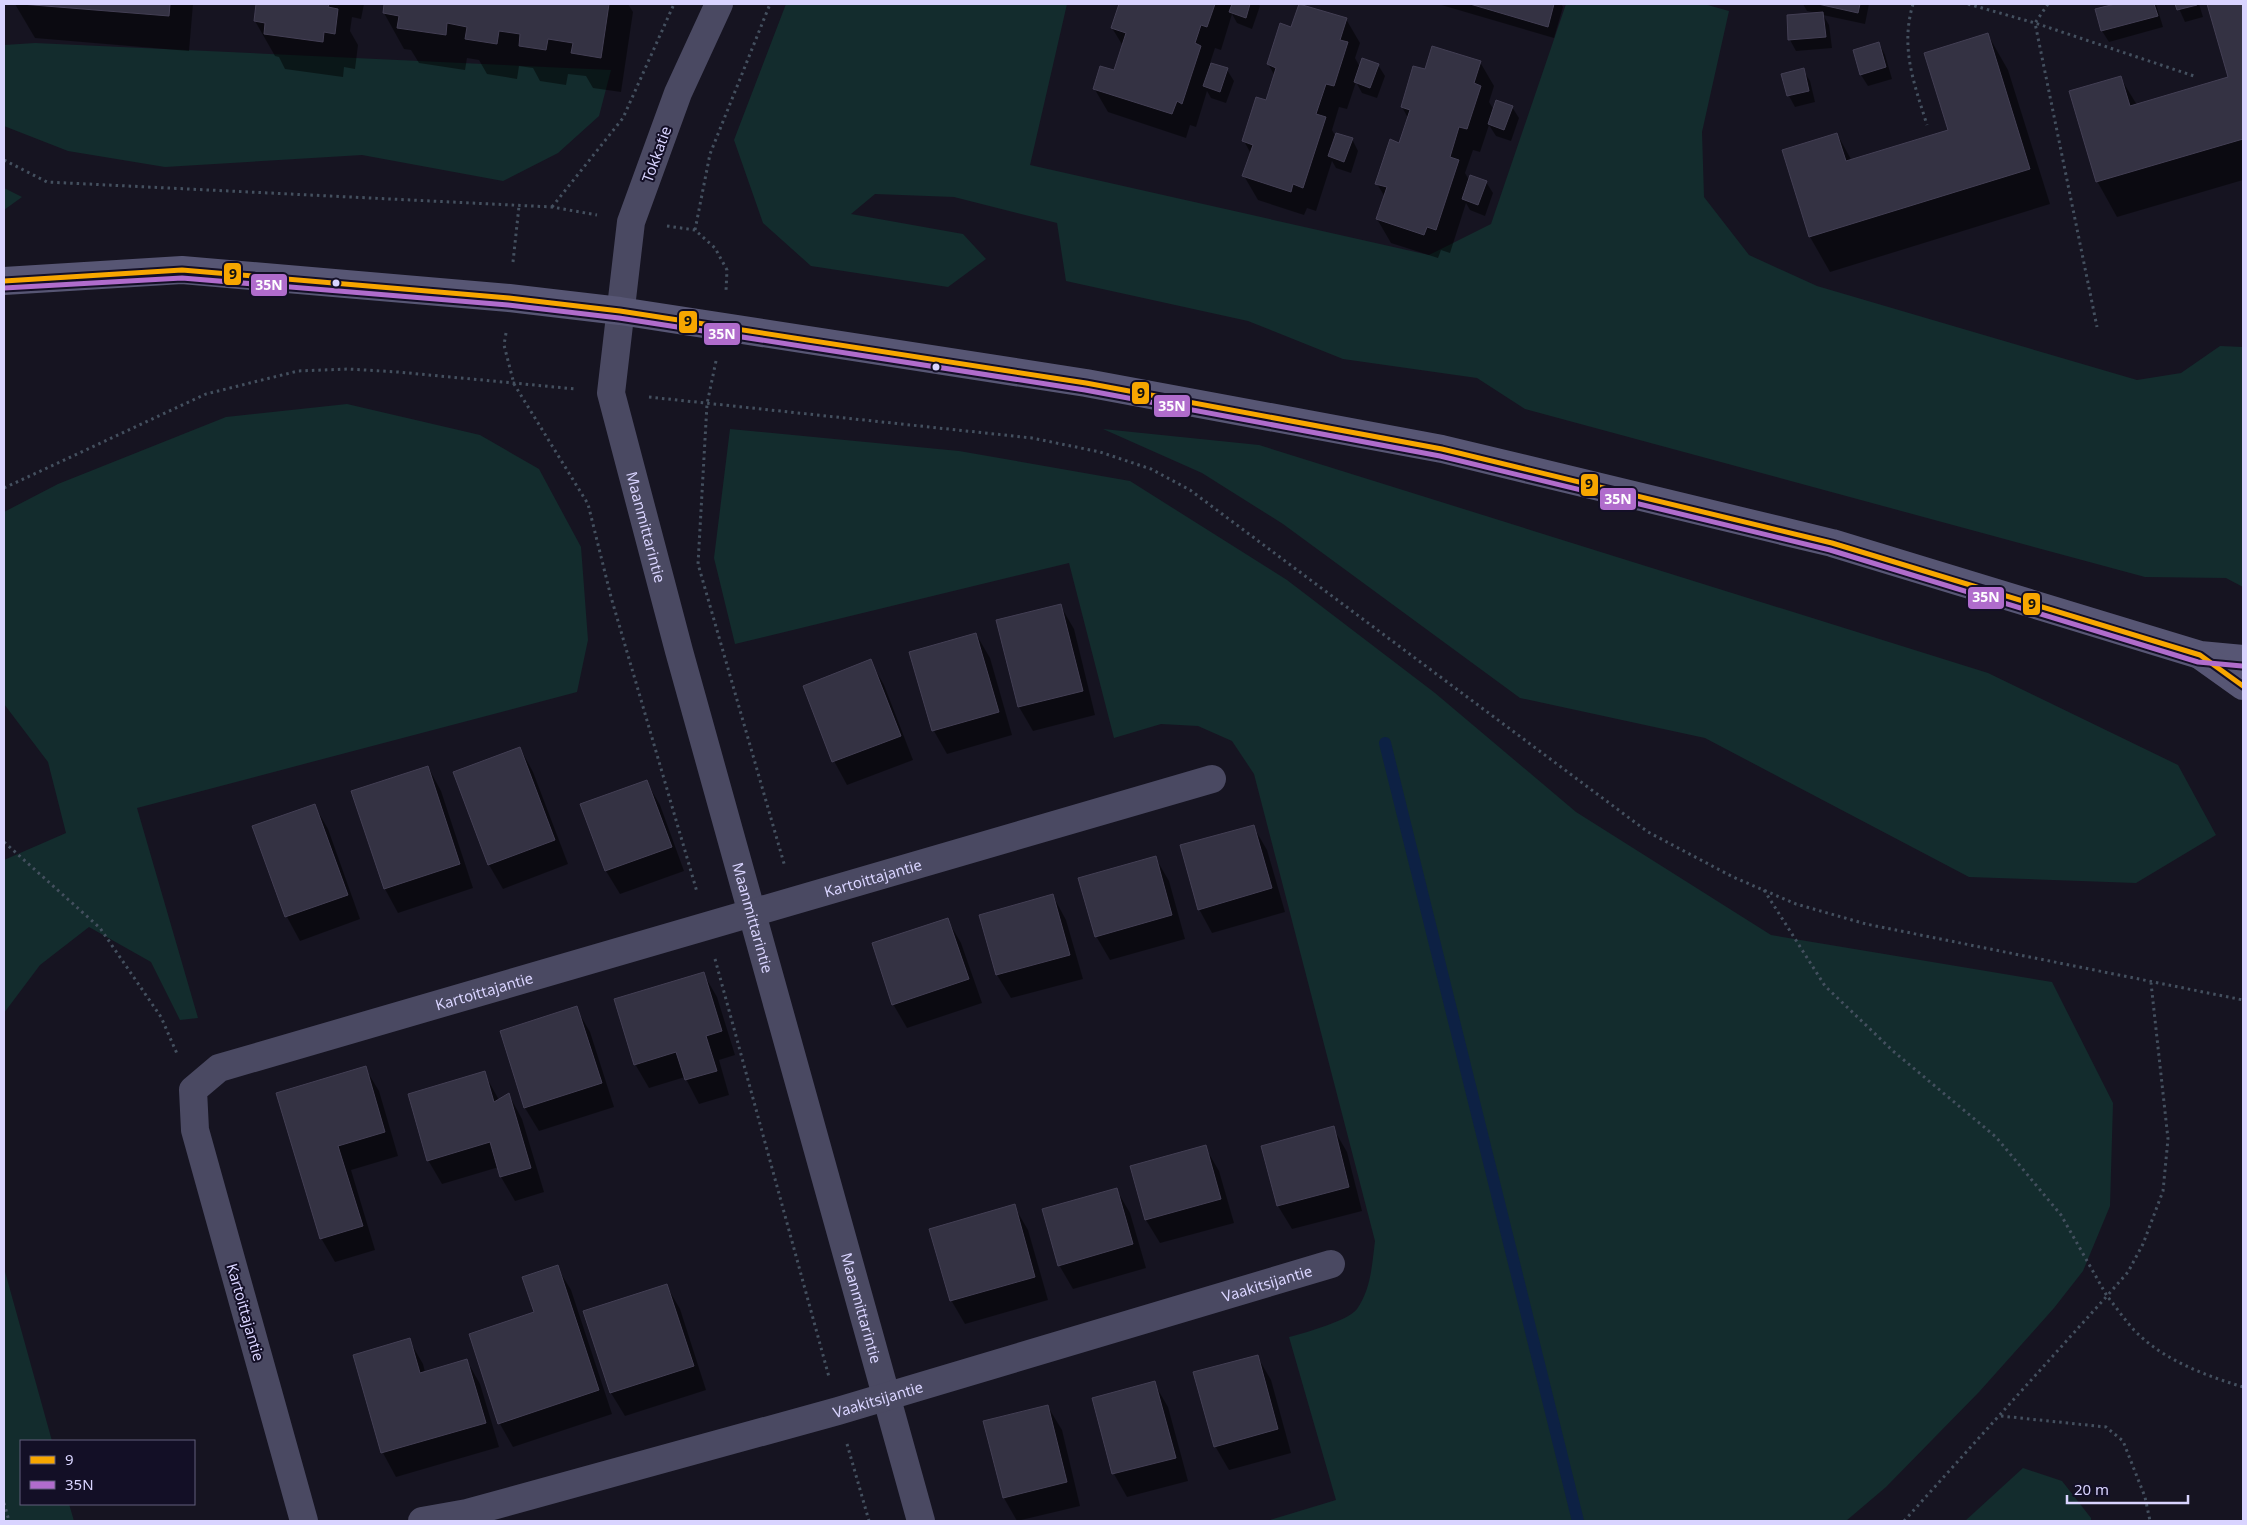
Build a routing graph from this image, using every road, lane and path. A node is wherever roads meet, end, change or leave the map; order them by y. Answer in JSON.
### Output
{"nodes":[{"id":1,"x":674,"y":4,"type":"edge"},
{"id":2,"x":719,"y":4,"type":"edge"},
{"id":3,"x":770,"y":4,"type":"edge"},
{"id":4,"x":1913,"y":4,"type":"edge"},
{"id":5,"x":1968,"y":4,"type":"edge"},
{"id":6,"x":2048,"y":4,"type":"edge"},
{"id":7,"x":2035,"y":23,"type":"junction"},
{"id":8,"x":2197,"y":77,"type":"dead end"},
{"id":9,"x":1927,"y":125,"type":"dead end"},
{"id":10,"x":4,"y":160,"type":"edge"},
{"id":11,"x":552,"y":207,"type":"junction"},
{"id":12,"x":631,"y":222,"type":"junction"},
{"id":13,"x":696,"y":230,"type":"junction"},
{"id":14,"x":4,"y":282,"type":"edge"},
{"id":15,"x":620,"y":311,"type":"junction"},
{"id":16,"x":2098,"y":327,"type":"dead end"},
{"id":17,"x":723,"y":328,"type":"junction"},
{"id":18,"x":612,"y":393,"type":"junction"},
{"id":19,"x":707,"y":404,"type":"junction"},
{"id":20,"x":4,"y":488,"type":"edge"},
{"id":21,"x":2200,"y":655,"type":"junction"},
{"id":22,"x":2243,"y":659,"type":"edge"},
{"id":23,"x":2243,"y":686,"type":"edge"},
{"id":24,"x":1212,"y":779,"type":"dead end"},
{"id":25,"x":4,"y":842,"type":"edge"},
{"id":26,"x":1764,"y":890,"type":"junction"},
{"id":27,"x":794,"y":901,"type":"junction"},
{"id":28,"x":751,"y":914,"type":"junction"},
{"id":29,"x":2151,"y":983,"type":"junction"},
{"id":30,"x":2243,"y":1000,"type":"edge"},
{"id":31,"x":193,"y":1090,"type":"junction"},
{"id":32,"x":1331,"y":1264,"type":"dead end"},
{"id":33,"x":2107,"y":1296,"type":"junction"},
{"id":34,"x":2243,"y":1387,"type":"edge"},
{"id":35,"x":886,"y":1396,"type":"junction"},
{"id":36,"x":2001,"y":1416,"type":"junction"},
{"id":37,"x":4,"y":1503,"type":"edge"},
{"id":38,"x":9,"y":1521,"type":"edge"},
{"id":39,"x":304,"y":1521,"type":"edge"},
{"id":40,"x":422,"y":1521,"type":"edge"},
{"id":41,"x":921,"y":1521,"type":"edge"},
{"id":42,"x":1904,"y":1521,"type":"edge"},
{"id":43,"x":2150,"y":1521,"type":"edge"}],
"edges":[{"from":1,"to":11,"type":"path"},
{"from":2,"to":12,"type":"street","name":"Tokkatie"},
{"from":3,"to":13,"type":"path"},
{"from":4,"to":9,"type":"path"},
{"from":5,"to":7,"type":"path"},
{"from":6,"to":7,"type":"path"},
{"from":7,"to":8,"type":"path"},
{"from":7,"to":16,"type":"path"},
{"from":10,"to":11,"type":"path"},
{"from":11,"to":12,"type":"path"},
{"from":12,"to":13,"type":"path"},
{"from":12,"to":15,"type":"street","name":"Tokkatie"},
{"from":13,"to":17,"type":"path"},
{"from":14,"to":15,"type":"main road"},
{"from":15,"to":17,"type":"main road"},
{"from":15,"to":18,"type":"street","name":"Maanmittarintie"},
{"from":17,"to":19,"type":"path"},
{"from":17,"to":21,"type":"main road"},
{"from":18,"to":19,"type":"path"},
{"from":18,"to":20,"type":"path"},
{"from":18,"to":28,"type":"street","name":"Maanmittarintie"},
{"from":19,"to":26,"type":"path"},
{"from":19,"to":27,"type":"path"},
{"from":21,"to":22,"type":"main road"},
{"from":21,"to":23,"type":"main road"},
{"from":24,"to":27,"type":"street","name":"Kartoittajantie"},
{"from":25,"to":31,"type":"path"},
{"from":26,"to":29,"type":"path"},
{"from":26,"to":33,"type":"path"},
{"from":27,"to":28,"type":"street","name":"Kartoittajantie"},
{"from":28,"to":31,"type":"street","name":"Kartoittajantie"},
{"from":28,"to":35,"type":"street","name":"Maanmittarintie"},
{"from":29,"to":30,"type":"path"},
{"from":29,"to":33,"type":"path"},
{"from":31,"to":39,"type":"street","name":"Kartoittajantie"},
{"from":32,"to":35,"type":"street","name":"Vaakitsijantie"},
{"from":33,"to":34,"type":"path"},
{"from":33,"to":36,"type":"path"},
{"from":35,"to":40,"type":"street","name":"Vaakitsijantie"},
{"from":35,"to":41,"type":"street","name":"Maanmittarintie"},
{"from":36,"to":42,"type":"path"},
{"from":36,"to":43,"type":"path"},
{"from":37,"to":38,"type":"path"}]}
